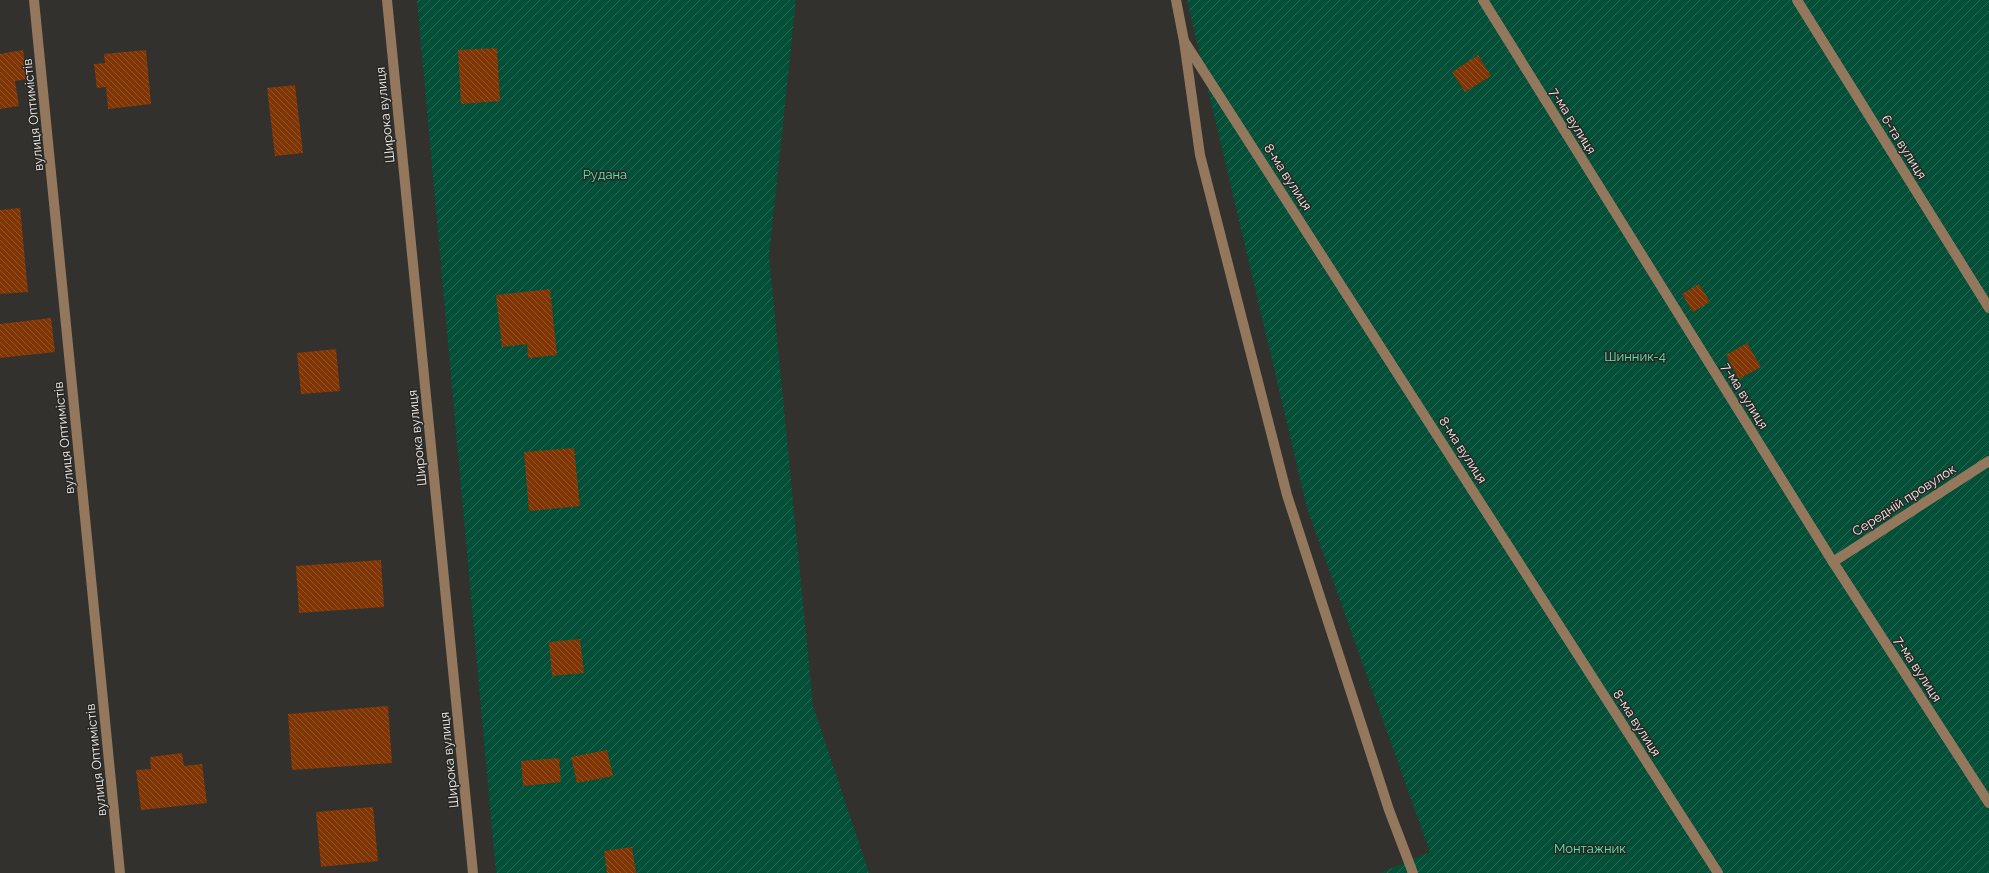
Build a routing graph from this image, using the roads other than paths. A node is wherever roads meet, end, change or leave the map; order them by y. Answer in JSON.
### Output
{"nodes":[{"id":1,"x":34,"y":0,"type":"edge"},
{"id":2,"x":387,"y":0,"type":"edge"},
{"id":3,"x":1176,"y":0,"type":"edge"},
{"id":4,"x":1483,"y":0,"type":"edge"},
{"id":5,"x":1797,"y":0,"type":"edge"},
{"id":6,"x":1184,"y":41,"type":"junction"},
{"id":7,"x":1989,"y":308,"type":"edge"},
{"id":8,"x":1989,"y":461,"type":"edge"},
{"id":9,"x":1833,"y":562,"type":"junction"},
{"id":10,"x":1989,"y":803,"type":"edge"},
{"id":11,"x":120,"y":873,"type":"edge"},
{"id":12,"x":473,"y":873,"type":"edge"},
{"id":13,"x":1413,"y":873,"type":"edge"},
{"id":14,"x":1718,"y":873,"type":"edge"}],
"edges":[{"from":1,"to":11,"type":"street","name":"вулиця Оптимістів"},
{"from":2,"to":12,"type":"street","name":"Широка вулиця"},
{"from":3,"to":6,"type":"street"},
{"from":4,"to":9,"type":"street","name":"7-ма вулиця"},
{"from":5,"to":7,"type":"street","name":"6-та вулиця"},
{"from":6,"to":13,"type":"street"},
{"from":6,"to":14,"type":"street","name":"8-ма вулиця"},
{"from":8,"to":9,"type":"street","name":"Середній провулок"},
{"from":9,"to":10,"type":"street","name":"7-ма вулиця"}]}
